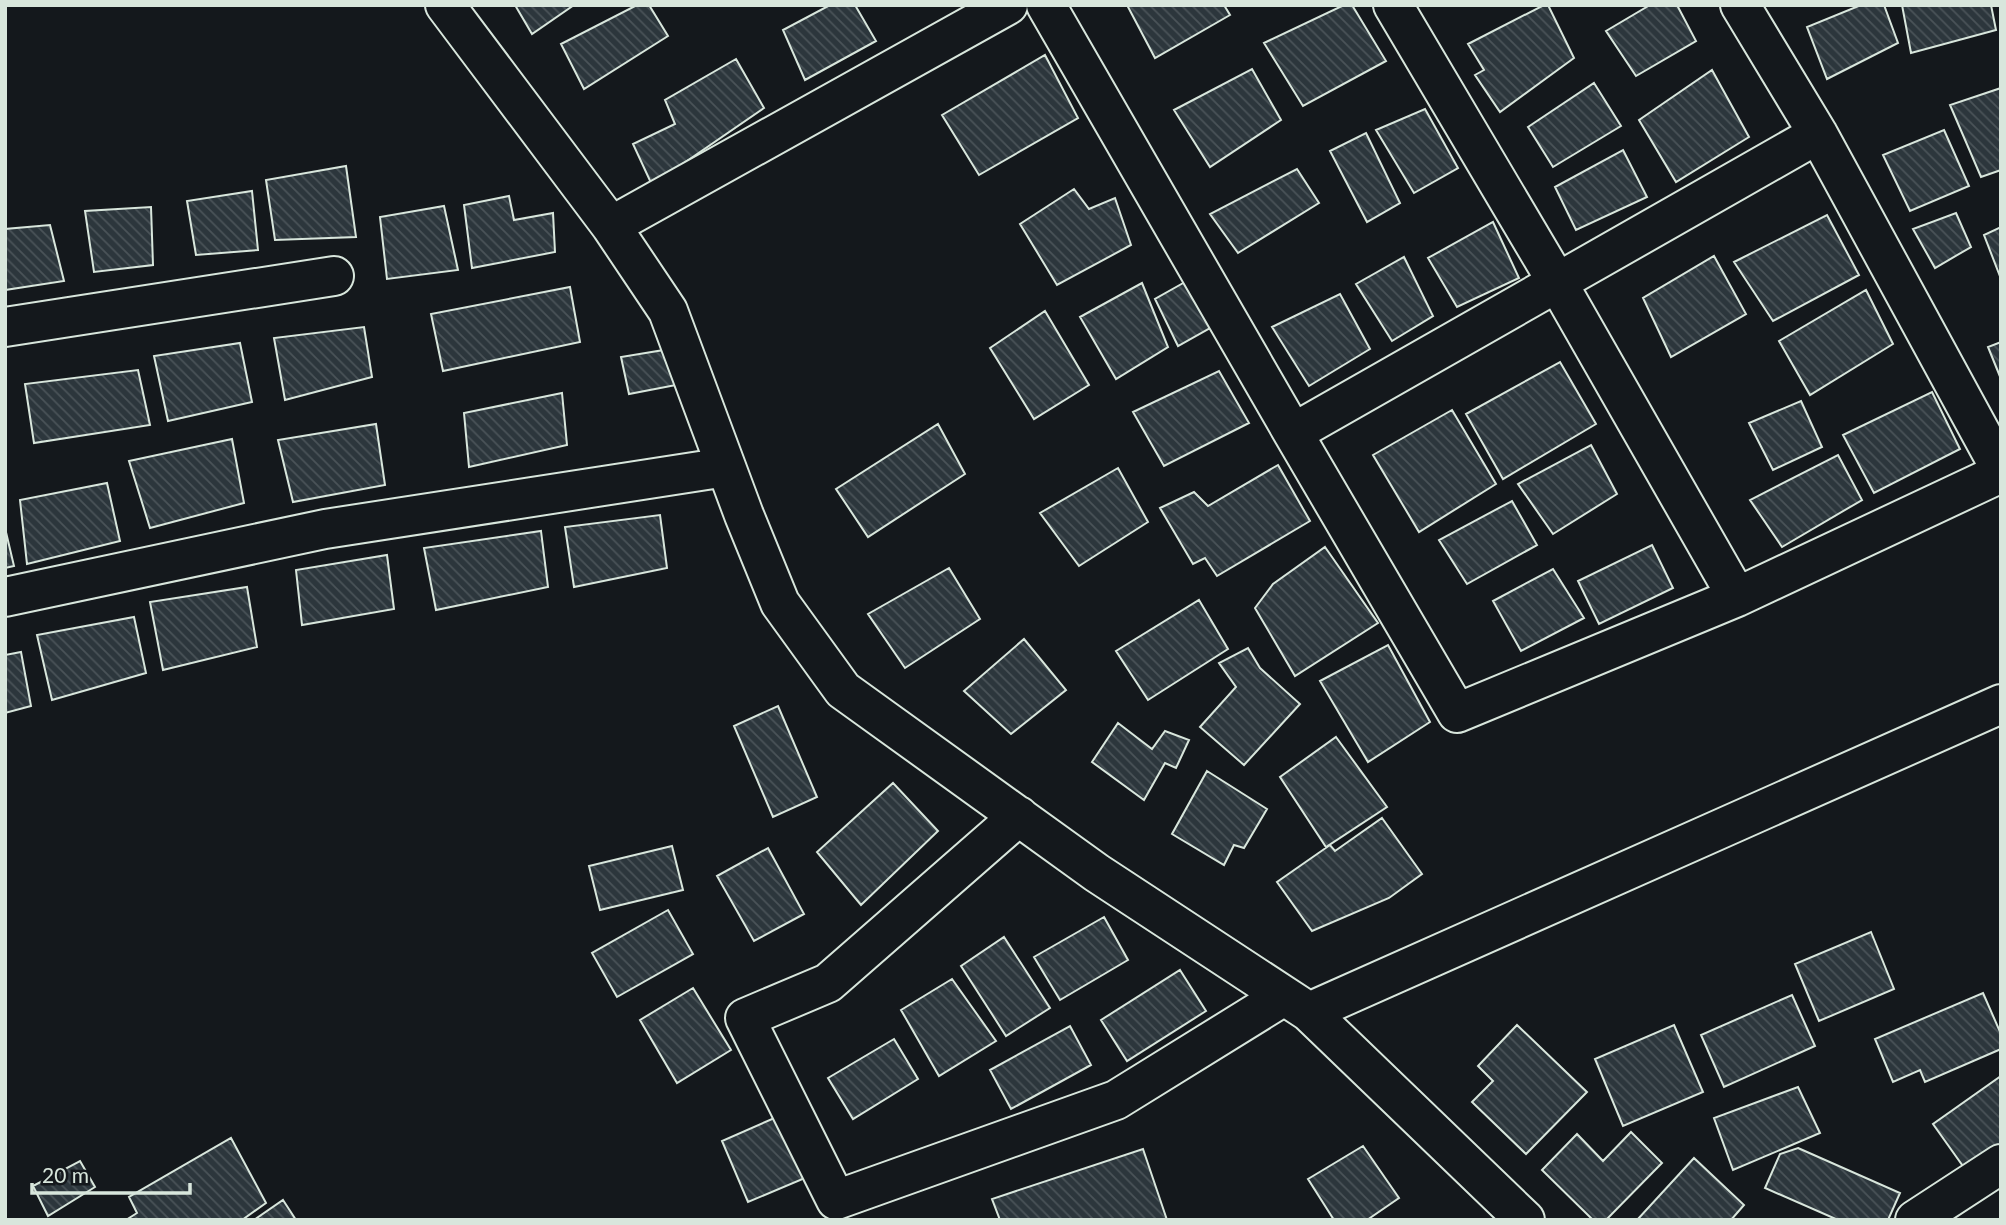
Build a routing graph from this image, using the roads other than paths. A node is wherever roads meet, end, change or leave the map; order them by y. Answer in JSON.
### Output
{"nodes":[{"id":1,"x":445,"y":5,"type":"edge"},
{"id":2,"x":1009,"y":5,"type":"edge"},
{"id":3,"x":1046,"y":5,"type":"edge"},
{"id":4,"x":1393,"y":5,"type":"edge"},
{"id":5,"x":1740,"y":5,"type":"edge"},
{"id":6,"x":1818,"y":134,"type":"junction"},
{"id":7,"x":611,"y":226,"type":"junction"},
{"id":8,"x":334,"y":276,"type":"dead end"},
{"id":9,"x":1557,"y":282,"type":"junction"},
{"id":10,"x":5,"y":327,"type":"edge"},
{"id":11,"x":1293,"y":433,"type":"junction"},
{"id":12,"x":726,"y":467,"type":"junction"},
{"id":13,"x":2001,"y":472,"type":"edge"},
{"id":14,"x":5,"y":597,"type":"edge"},
{"id":15,"x":1737,"y":597,"type":"junction"},
{"id":16,"x":2001,"y":704,"type":"edge"},
{"id":17,"x":1019,"y":817,"type":"junction"},
{"id":18,"x":1297,"y":1004,"type":"junction"},
{"id":19,"x":2001,"y":1164,"type":"edge"},
{"id":20,"x":1525,"y":1220,"type":"edge"},
{"id":21,"x":1915,"y":1220,"type":"edge"}],
"edges":[{"from":1,"to":7,"type":"street"},
{"from":2,"to":7,"type":"street"},
{"from":3,"to":11,"type":"street"},
{"from":4,"to":9,"type":"street"},
{"from":5,"to":6,"type":"street"},
{"from":6,"to":9,"type":"street"},
{"from":6,"to":13,"type":"street"},
{"from":7,"to":12,"type":"street"},
{"from":8,"to":10,"type":"street"},
{"from":9,"to":11,"type":"street"},
{"from":9,"to":15,"type":"street"},
{"from":11,"to":15,"type":"street"},
{"from":12,"to":14,"type":"street"},
{"from":12,"to":17,"type":"street"},
{"from":13,"to":15,"type":"street"},
{"from":16,"to":18,"type":"street"},
{"from":17,"to":18,"type":"street"},
{"from":17,"to":18,"type":"street"},
{"from":18,"to":20,"type":"street"},
{"from":19,"to":21,"type":"street"}]}
